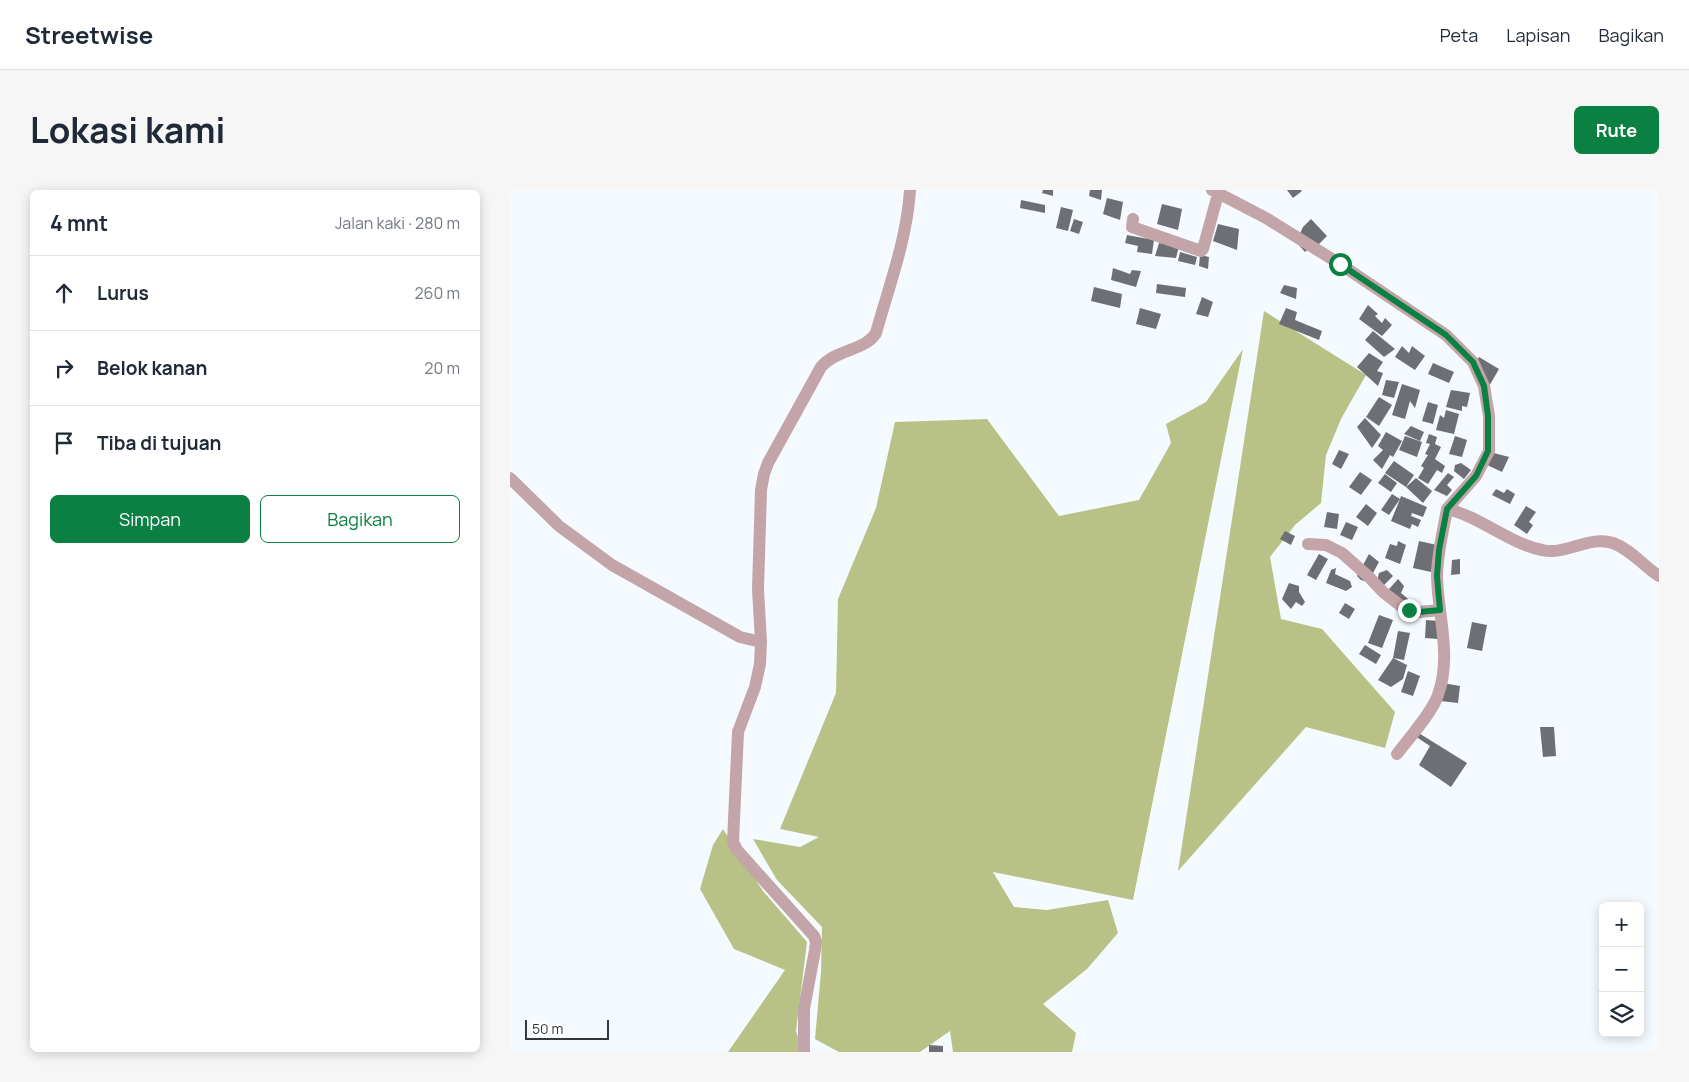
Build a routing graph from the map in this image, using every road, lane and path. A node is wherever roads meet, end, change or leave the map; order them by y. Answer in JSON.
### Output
{"nodes":[{"id":1,"x":910,"y":190,"type":"edge"},
{"id":2,"x":1215,"y":192,"type":"edge"},
{"id":3,"x":1132,"y":219,"type":"dead end"},
{"id":4,"x":510,"y":478,"type":"edge"},
{"id":5,"x":1447,"y":509,"type":"junction"},
{"id":6,"x":1308,"y":544,"type":"dead end"},
{"id":7,"x":1659,"y":576,"type":"edge"},
{"id":8,"x":1440,"y":610,"type":"junction"},
{"id":9,"x":761,"y":642,"type":"junction"},
{"id":10,"x":1397,"y":754,"type":"dead end"},
{"id":11,"x":804,"y":1052,"type":"edge"}],
"edges":[{"from":1,"to":9,"type":"street"},
{"from":2,"to":3,"type":"street"},
{"from":2,"to":5,"type":"street"},
{"from":4,"to":9,"type":"street"},
{"from":5,"to":7,"type":"street"},
{"from":5,"to":8,"type":"street"},
{"from":6,"to":8,"type":"street"},
{"from":8,"to":10,"type":"street"},
{"from":9,"to":11,"type":"street"}]}
